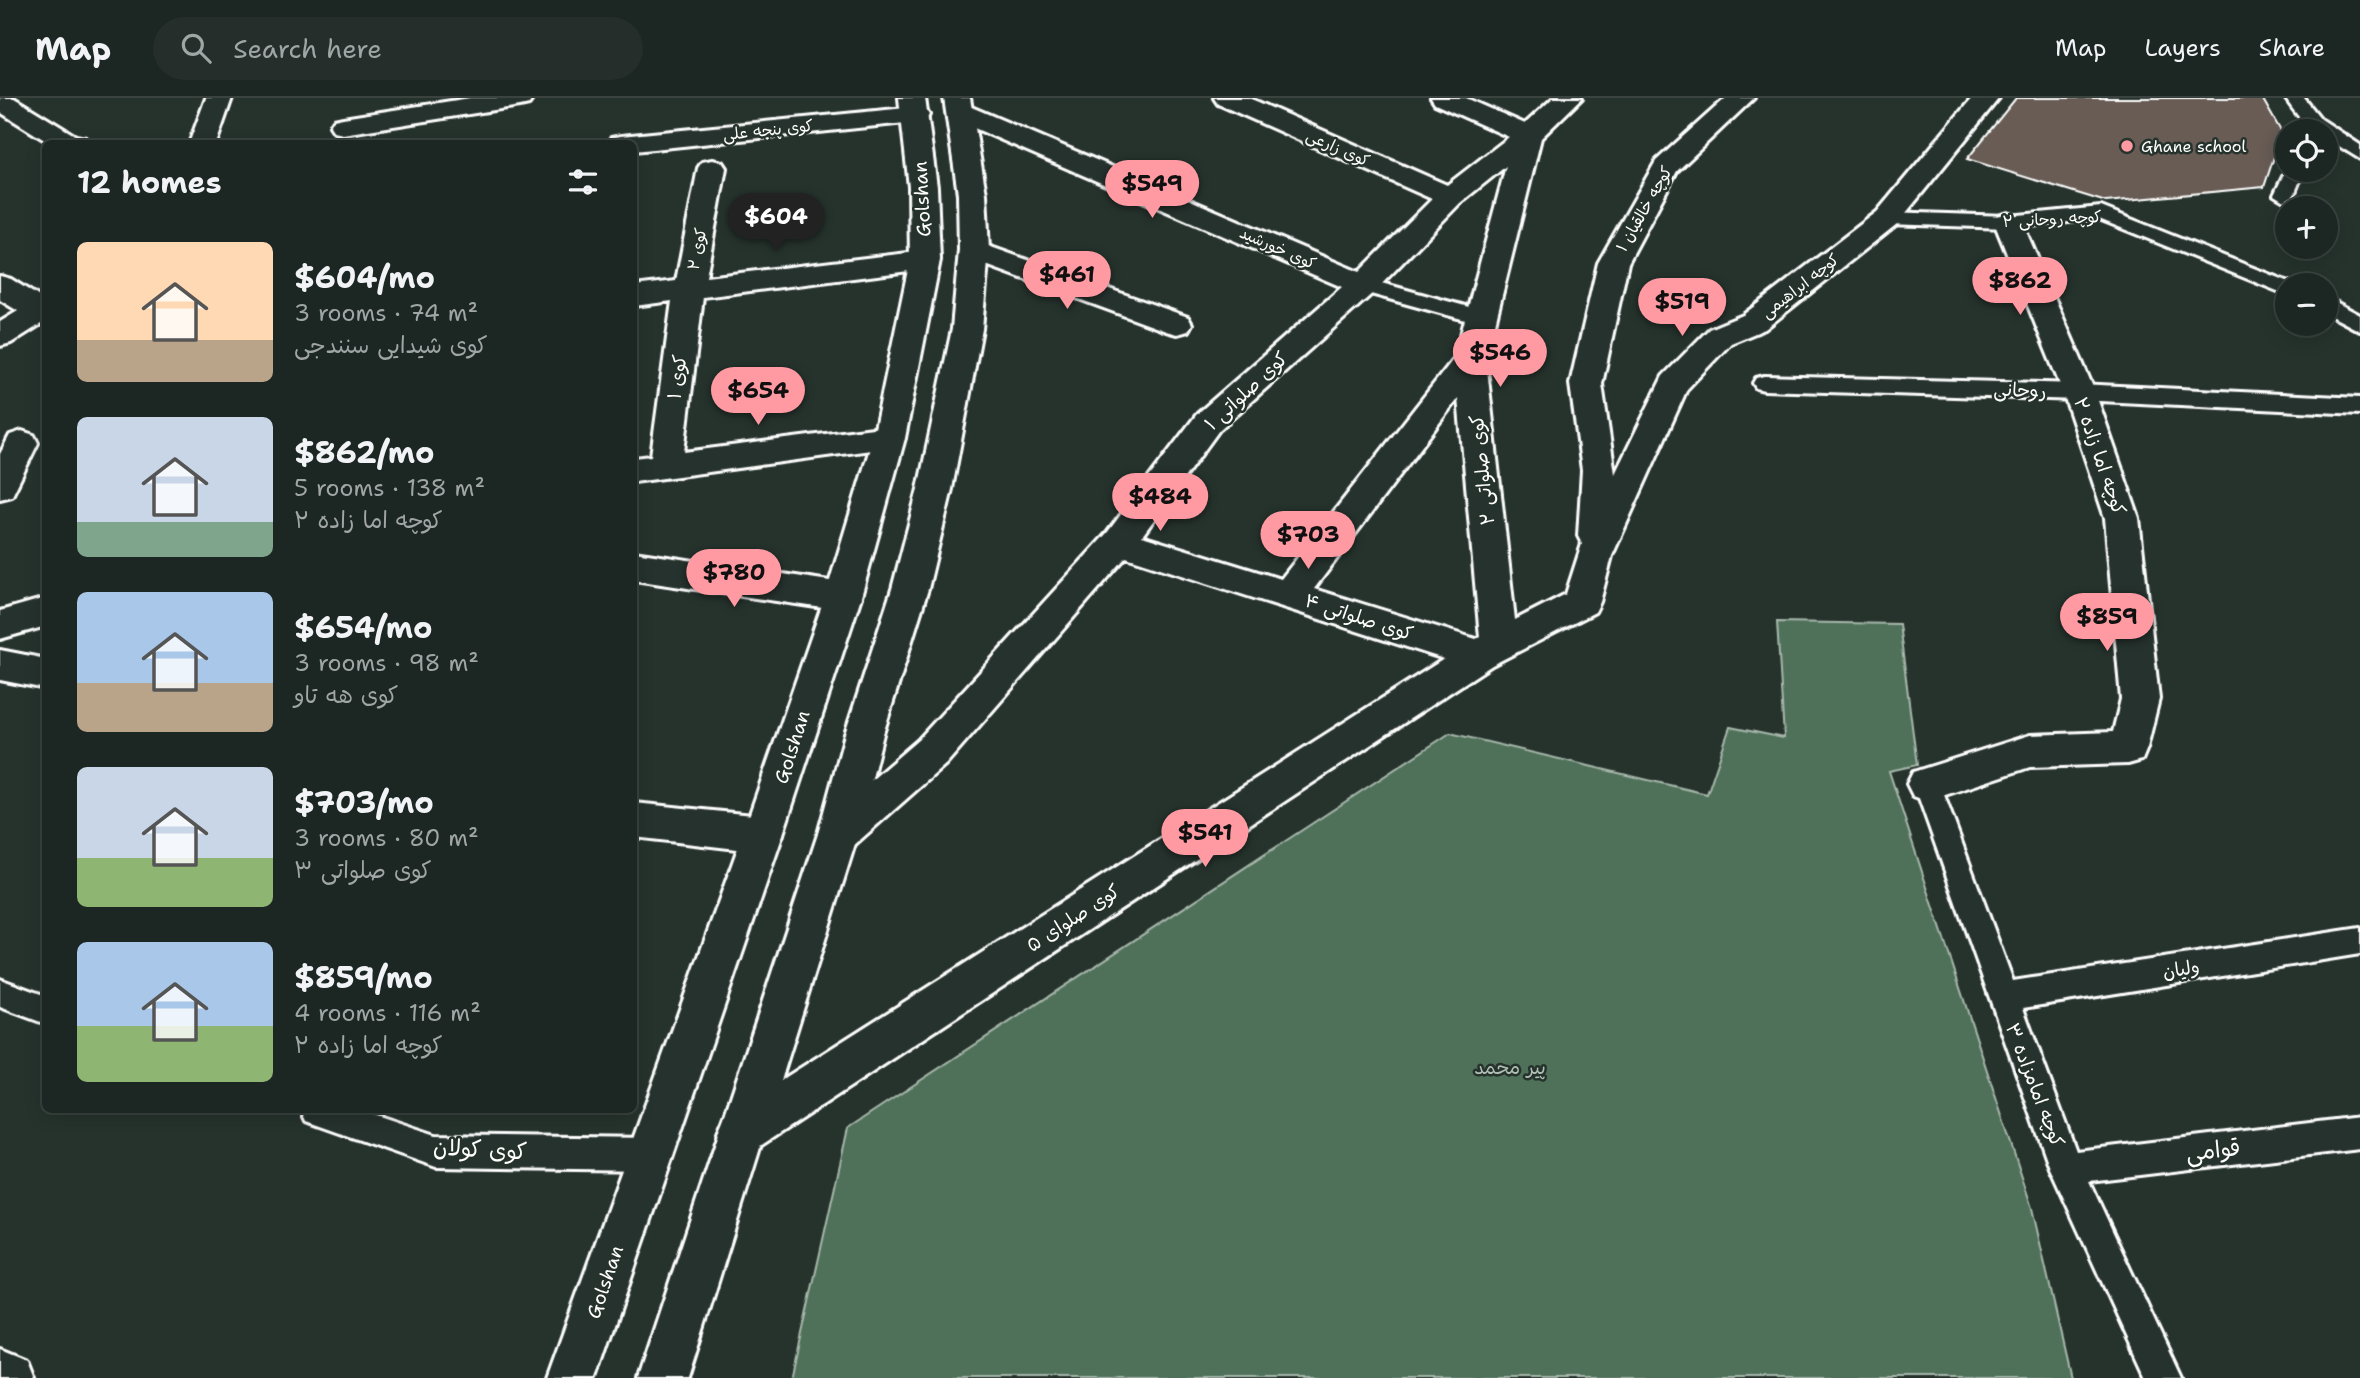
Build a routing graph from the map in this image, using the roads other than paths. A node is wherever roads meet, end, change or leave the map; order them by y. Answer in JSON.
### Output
{"nodes":[{"id":1,"x":219,"y":98,"type":"edge"},
{"id":2,"x":355,"y":98,"type":"edge"},
{"id":3,"x":520,"y":98,"type":"edge"},
{"id":4,"x":1227,"y":98,"type":"edge"},
{"id":5,"x":1444,"y":98,"type":"edge"},
{"id":6,"x":1569,"y":98,"type":"edge"},
{"id":7,"x":1741,"y":98,"type":"edge"},
{"id":8,"x":1986,"y":98,"type":"edge"},
{"id":9,"x":2294,"y":98,"type":"edge"},
{"id":10,"x":0,"y":101,"type":"edge"},
{"id":11,"x":959,"y":105,"type":"edge"},
{"id":12,"x":914,"y":107,"type":"edge"},
{"id":13,"x":2308,"y":119,"type":"edge"},
{"id":14,"x":341,"y":135,"type":"edge"},
{"id":15,"x":1528,"y":135,"type":"junction"},
{"id":16,"x":65,"y":140,"type":"edge"},
{"id":17,"x":203,"y":140,"type":"edge"},
{"id":18,"x":2338,"y":141,"type":"edge"},
{"id":19,"x":637,"y":142,"type":"edge"},
{"id":20,"x":2360,"y":153,"type":"edge"},
{"id":21,"x":712,"y":168,"type":"dead end"},
{"id":22,"x":2290,"y":182,"type":"edge"},
{"id":23,"x":2284,"y":195,"type":"dead end"},
{"id":24,"x":1450,"y":197,"type":"junction"},
{"id":25,"x":1887,"y":218,"type":"junction"},
{"id":26,"x":2008,"y":222,"type":"junction"},
{"id":27,"x":974,"y":250,"type":"junction"},
{"id":28,"x":925,"y":260,"type":"junction"},
{"id":29,"x":2275,"y":282,"type":"edge"},
{"id":30,"x":1363,"y":285,"type":"junction"},
{"id":31,"x":0,"y":286,"type":"edge"},
{"id":32,"x":689,"y":289,"type":"junction"},
{"id":33,"x":637,"y":296,"type":"edge"},
{"id":34,"x":42,"y":309,"type":"edge"},
{"id":35,"x":42,"y":311,"type":"edge"},
{"id":36,"x":2338,"y":311,"type":"edge"},
{"id":37,"x":1480,"y":317,"type":"junction"},
{"id":38,"x":1177,"y":324,"type":"dead end"},
{"id":39,"x":2360,"y":324,"type":"edge"},
{"id":40,"x":0,"y":336,"type":"edge"},
{"id":41,"x":1470,"y":360,"type":"junction"},
{"id":42,"x":1765,"y":383,"type":"dead end"},
{"id":43,"x":2079,"y":392,"type":"junction"},
{"id":44,"x":2360,"y":406,"type":"edge"},
{"id":45,"x":889,"y":438,"type":"junction"},
{"id":46,"x":22,"y":443,"type":"edge"},
{"id":47,"x":650,"y":468,"type":"edge"},
{"id":48,"x":0,"y":487,"type":"edge"},
{"id":49,"x":1119,"y":542,"type":"junction"},
{"id":50,"x":1594,"y":556,"type":"junction"},
{"id":51,"x":637,"y":566,"type":"edge"},
{"id":52,"x":1289,"y":595,"type":"junction"},
{"id":53,"x":843,"y":597,"type":"junction"},
{"id":54,"x":42,"y":612,"type":"edge"},
{"id":55,"x":0,"y":625,"type":"edge"},
{"id":56,"x":1489,"y":650,"type":"junction"},
{"id":57,"x":0,"y":665,"type":"edge"},
{"id":58,"x":42,"y":673,"type":"edge"},
{"id":59,"x":1927,"y":784,"type":"joint"},
{"id":60,"x":637,"y":820,"type":"edge"},
{"id":61,"x":763,"y":834,"type":"junction"},
{"id":62,"x":838,"y":834,"type":"junction"},
{"id":63,"x":2360,"y":941,"type":"edge"},
{"id":64,"x":0,"y":993,"type":"edge"},
{"id":65,"x":2002,"y":997,"type":"junction"},
{"id":66,"x":42,"y":1009,"type":"edge"},
{"id":67,"x":326,"y":1113,"type":"edge"},
{"id":68,"x":741,"y":1132,"type":"junction"},
{"id":69,"x":2360,"y":1133,"type":"edge"},
{"id":70,"x":650,"y":1154,"type":"junction"},
{"id":71,"x":2066,"y":1168,"type":"junction"},
{"id":72,"x":0,"y":1374,"type":"edge"},
{"id":73,"x":9,"y":1378,"type":"edge"},
{"id":74,"x":572,"y":1378,"type":"edge"},
{"id":75,"x":663,"y":1378,"type":"edge"},
{"id":76,"x":2164,"y":1378,"type":"edge"}],
"edges":[{"from":1,"to":17,"type":"street"},
{"from":2,"to":14,"type":"street"},
{"from":3,"to":14,"type":"street"},
{"from":4,"to":24,"type":"street","name":"کوی زارعی"},
{"from":5,"to":15,"type":"street"},
{"from":6,"to":15,"type":"street","name":"کوی صلواتی ۱"},
{"from":7,"to":50,"type":"street","name":"کوچه خالقیان ۱"},
{"from":8,"to":25,"type":"street","name":"کوچه ابراهیمی"},
{"from":9,"to":13,"type":"lane"},
{"from":10,"to":16,"type":"street"},
{"from":11,"to":27,"type":"street"},
{"from":11,"to":30,"type":"street","name":"کوی خورشید"},
{"from":12,"to":19,"type":"street","name":"کوی پنجه علی"},
{"from":12,"to":28,"type":"street","name":"Golshan"},
{"from":15,"to":24,"type":"street","name":"کوی صلواتی ۱"},
{"from":15,"to":37,"type":"street","name":"کوی صلواتی ۲"},
{"from":18,"to":20,"type":"lane"},
{"from":21,"to":32,"type":"street","name":"کوی ۲"},
{"from":22,"to":23,"type":"lane"},
{"from":24,"to":30,"type":"street","name":"کوی صلواتی ۱"},
{"from":25,"to":26,"type":"lane","name":"کوچه روحانی ۲"},
{"from":25,"to":50,"type":"street","name":"کوچه ابراهیمی"},
{"from":26,"to":29,"type":"lane","name":"کوچه روحانی ۲"},
{"from":26,"to":43,"type":"street","name":"کوچه اما زاده ۲"},
{"from":27,"to":38,"type":"street"},
{"from":27,"to":62,"type":"street"},
{"from":28,"to":32,"type":"street"},
{"from":28,"to":45,"type":"street","name":"Golshan"},
{"from":30,"to":37,"type":"lane"},
{"from":30,"to":49,"type":"street","name":"کوی صلواتی ۱"},
{"from":31,"to":34,"type":"street"},
{"from":32,"to":33,"type":"street"},
{"from":32,"to":47,"type":"street","name":"کوی ۱"},
{"from":35,"to":40,"type":"street"},
{"from":36,"to":39,"type":"lane"},
{"from":37,"to":41,"type":"street","name":"کوی صلواتی ۲"},
{"from":41,"to":52,"type":"street"},
{"from":41,"to":56,"type":"street","name":"کوی صلواتی ۲"},
{"from":42,"to":43,"type":"lane","name":"روحانی"},
{"from":43,"to":44,"type":"lane","name":"روحانی"},
{"from":43,"to":59,"type":"street","name":"کوچه اما زاده ۲"},
{"from":45,"to":47,"type":"street"},
{"from":45,"to":53,"type":"street","name":"Golshan"},
{"from":46,"to":48,"type":"street"},
{"from":49,"to":52,"type":"street","name":"کوی صلواتی ۴"},
{"from":49,"to":62,"type":"street","name":"کوی صلواتی ۱"},
{"from":50,"to":56,"type":"street","name":"کوی صلوای ۵"},
{"from":51,"to":53,"type":"street"},
{"from":52,"to":56,"type":"street","name":"کوی صلواتی ۴"},
{"from":53,"to":61,"type":"street","name":"Golshan"},
{"from":54,"to":55,"type":"street"},
{"from":56,"to":68,"type":"street","name":"کوی صلوای ۵"},
{"from":57,"to":58,"type":"street"},
{"from":59,"to":65,"type":"lane","name":"کوچه امامزاده ۳"},
{"from":60,"to":61,"type":"street"},
{"from":61,"to":70,"type":"street","name":"Golshan"},
{"from":62,"to":68,"type":"street"},
{"from":63,"to":65,"type":"lane","name":"ولیان"},
{"from":64,"to":66,"type":"lane"},
{"from":65,"to":71,"type":"lane","name":"کوچه امامزاده ۳"},
{"from":67,"to":70,"type":"lane","name":"کوی کولان"},
{"from":68,"to":75,"type":"street"},
{"from":69,"to":71,"type":"lane","name":"قوامی"},
{"from":70,"to":74,"type":"street","name":"Golshan"},
{"from":71,"to":76,"type":"lane","name":"کوچه امامزاده ۳"},
{"from":72,"to":73,"type":"street"}]}
